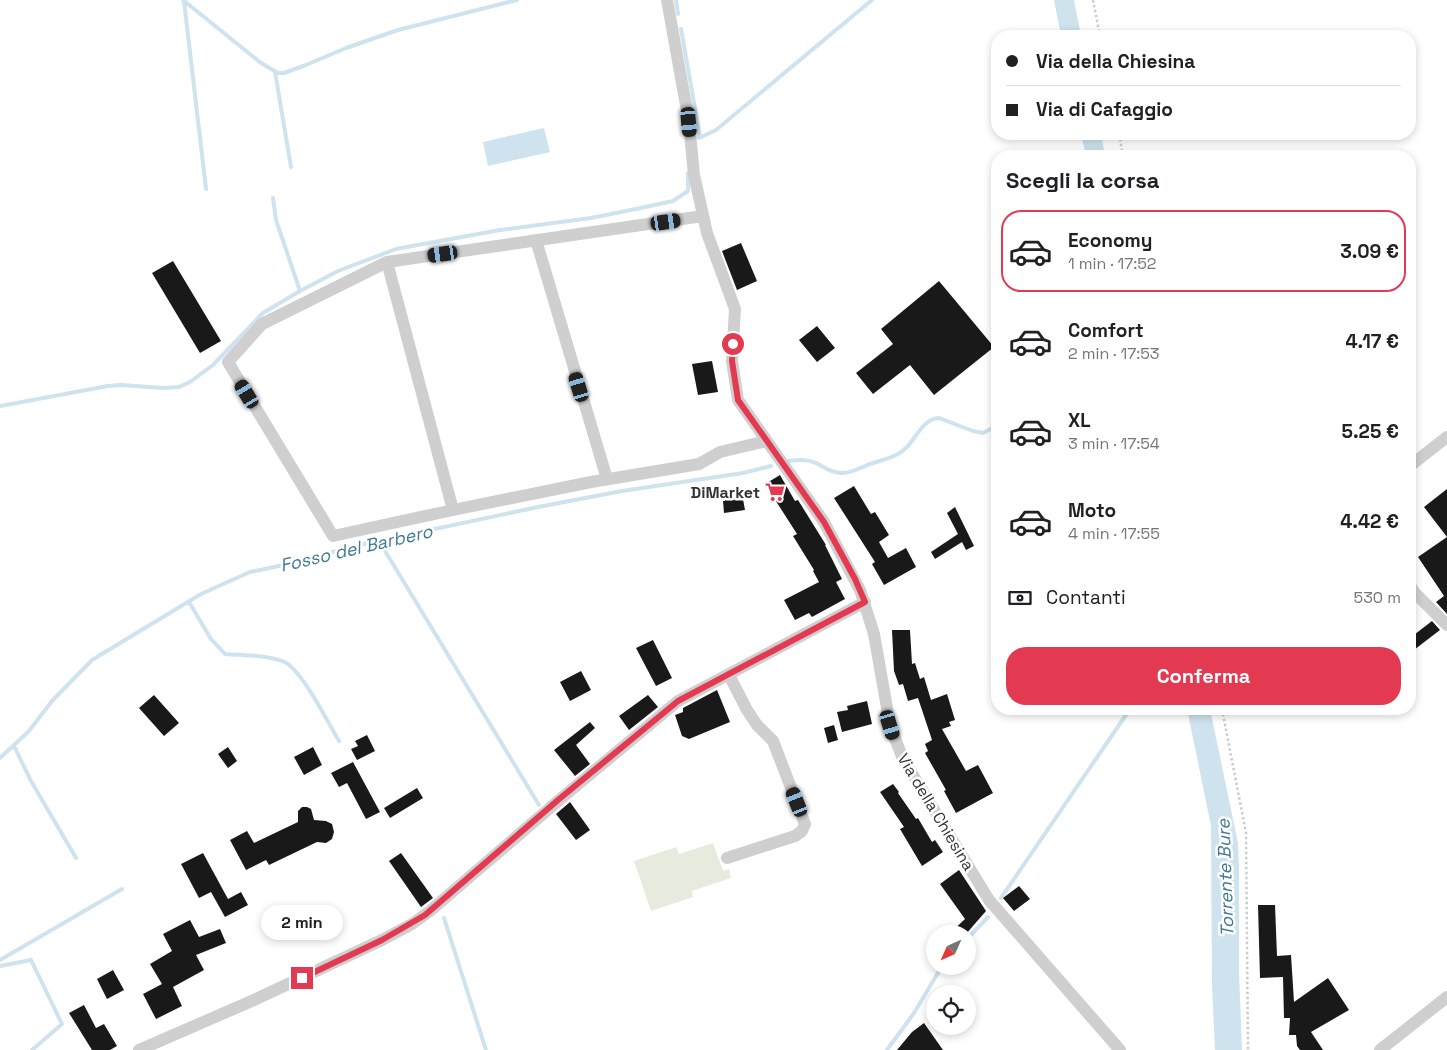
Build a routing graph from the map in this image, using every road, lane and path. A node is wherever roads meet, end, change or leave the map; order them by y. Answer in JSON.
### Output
{"nodes":[{"id":1,"x":667,"y":0,"type":"edge"},
{"id":2,"x":1093,"y":0,"type":"edge"},
{"id":3,"x":1099,"y":30,"type":"edge"},
{"id":4,"x":703,"y":216,"type":"junction"},
{"id":5,"x":536,"y":240,"type":"junction"},
{"id":6,"x":387,"y":262,"type":"junction"},
{"id":7,"x":1447,"y":437,"type":"edge"},
{"id":8,"x":767,"y":441,"type":"junction"},
{"id":9,"x":1416,"y":461,"type":"edge"},
{"id":10,"x":607,"y":479,"type":"junction"},
{"id":11,"x":453,"y":510,"type":"junction"},
{"id":12,"x":1416,"y":594,"type":"edge"},
{"id":13,"x":865,"y":602,"type":"junction"},
{"id":14,"x":1447,"y":625,"type":"edge"},
{"id":15,"x":729,"y":675,"type":"junction"},
{"id":16,"x":1223,"y":715,"type":"edge"},
{"id":17,"x":727,"y":858,"type":"dead end"},
{"id":18,"x":1447,"y":997,"type":"edge"},
{"id":19,"x":139,"y":1050,"type":"edge"},
{"id":20,"x":1120,"y":1050,"type":"edge"},
{"id":21,"x":1248,"y":1050,"type":"edge"},
{"id":22,"x":1380,"y":1050,"type":"edge"}],
"edges":[{"from":1,"to":4,"type":"street","name":"Via della Chiesina"},
{"from":2,"to":3,"type":"path"},
{"from":4,"to":5,"type":"street"},
{"from":4,"to":8,"type":"street","name":"Via della Chiesina"},
{"from":5,"to":6,"type":"street"},
{"from":5,"to":10,"type":"street"},
{"from":6,"to":11,"type":"street"},
{"from":6,"to":11,"type":"street"},
{"from":7,"to":9,"type":"street"},
{"from":8,"to":10,"type":"street"},
{"from":8,"to":13,"type":"street","name":"Via della Chiesina"},
{"from":10,"to":11,"type":"street"},
{"from":12,"to":14,"type":"street"},
{"from":13,"to":15,"type":"street"},
{"from":13,"to":20,"type":"street","name":"Via della Chiesina"},
{"from":15,"to":17,"type":"street"},
{"from":15,"to":19,"type":"street"},
{"from":16,"to":21,"type":"path"},
{"from":18,"to":22,"type":"street"}]}
